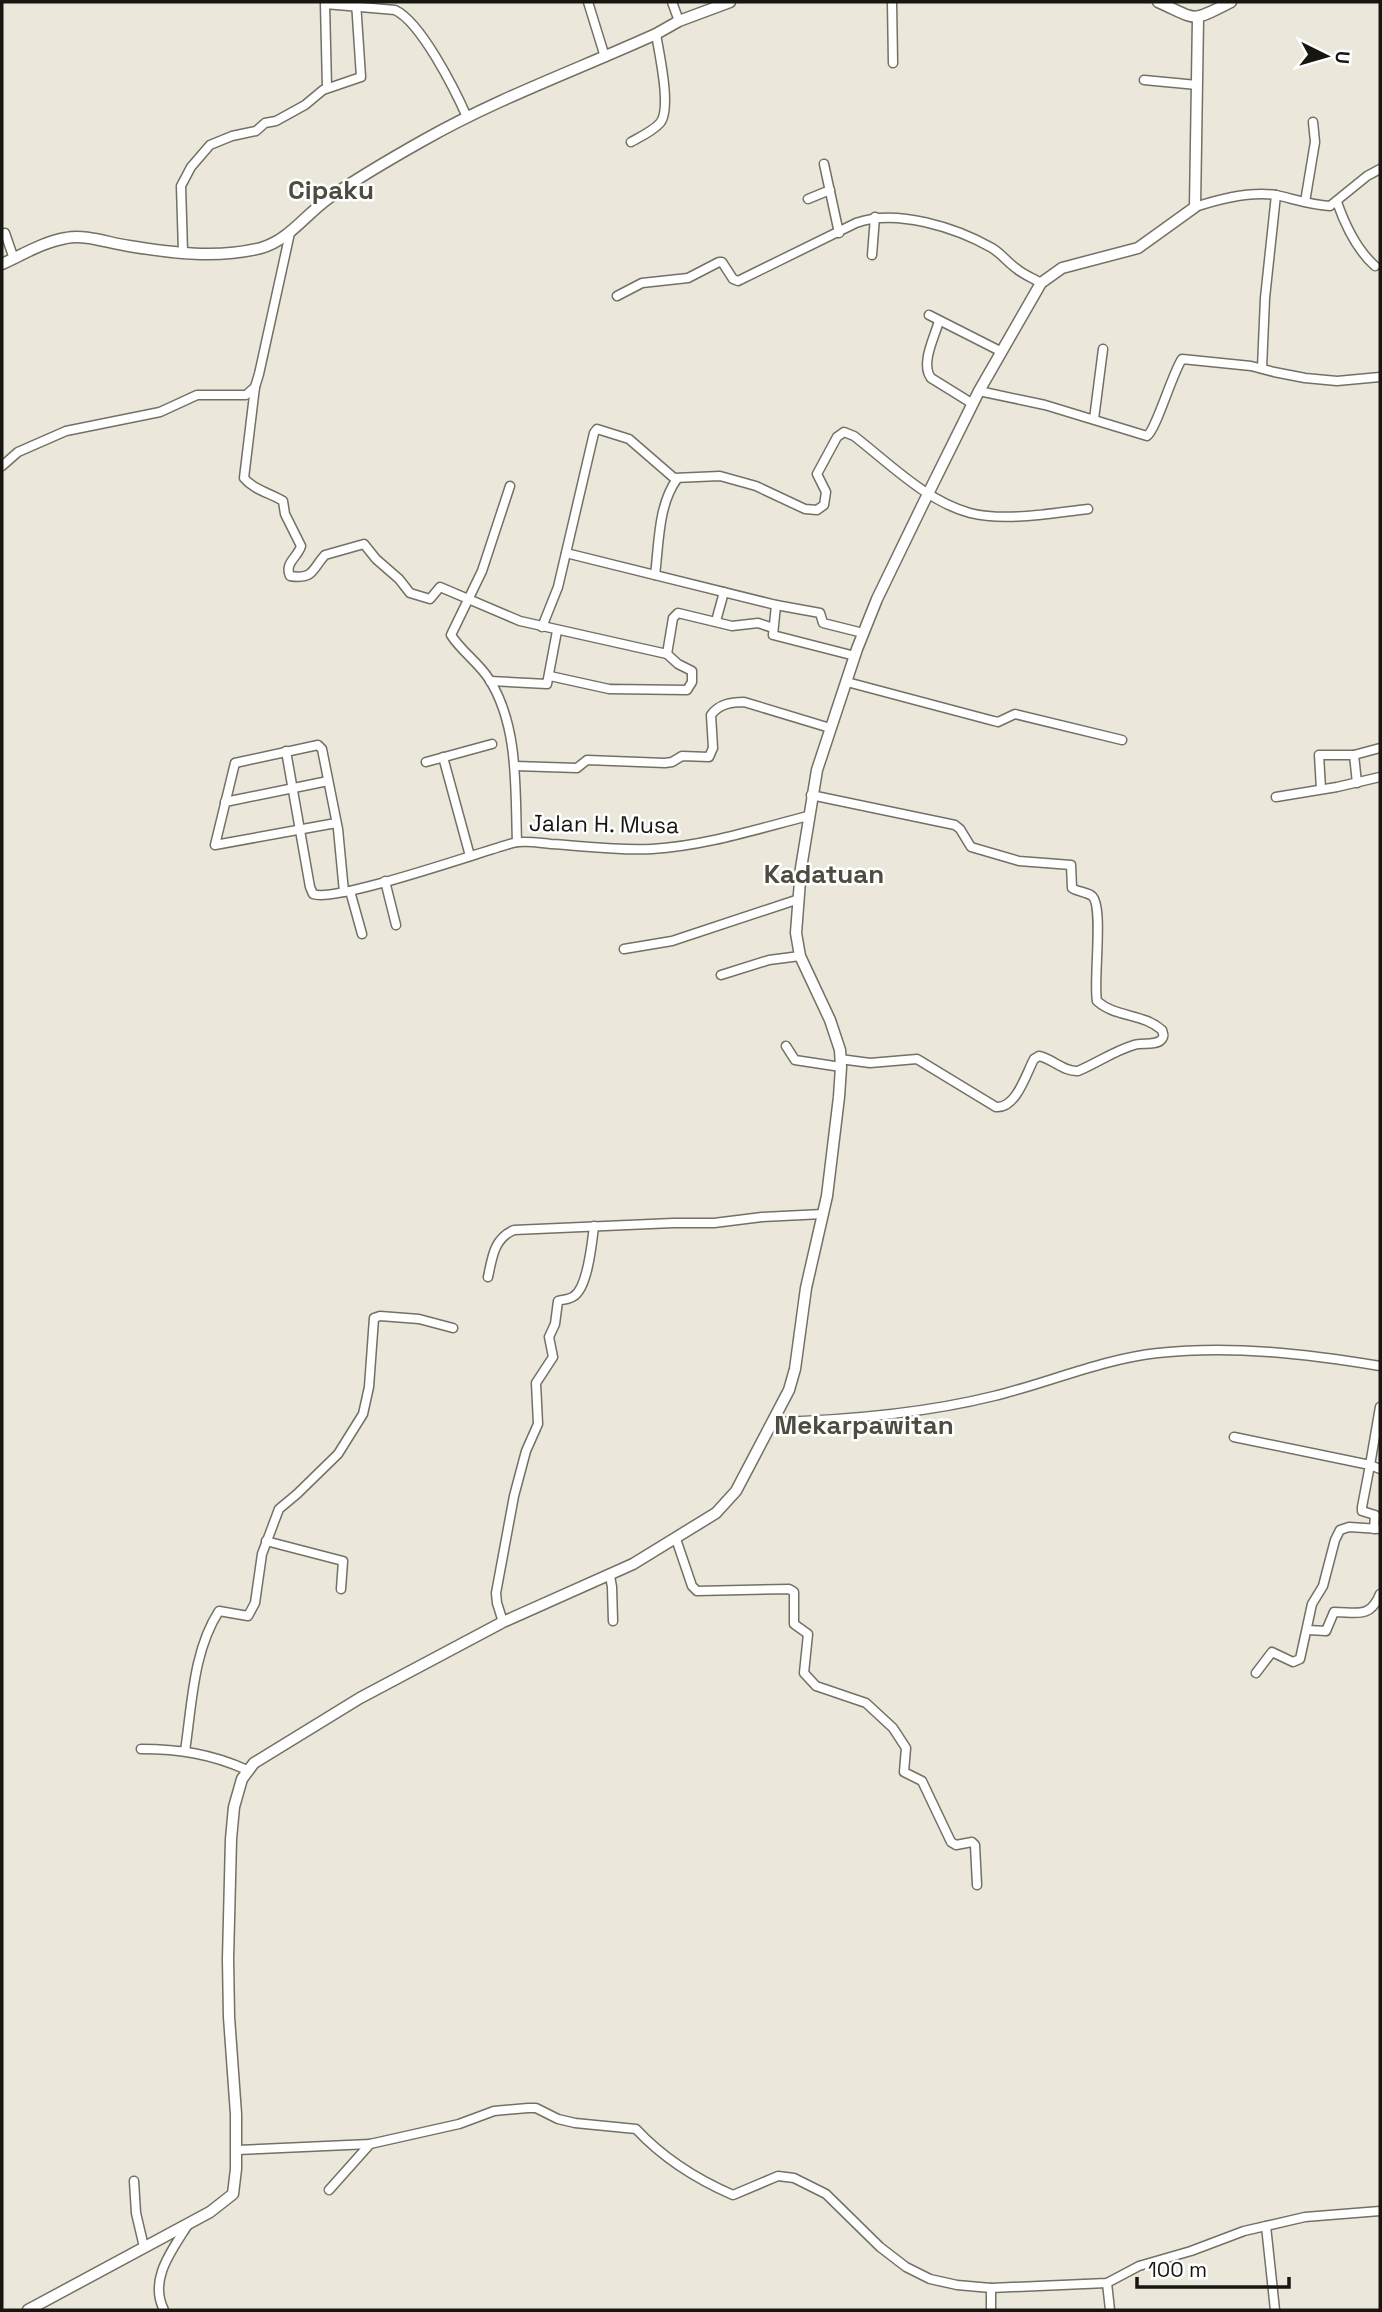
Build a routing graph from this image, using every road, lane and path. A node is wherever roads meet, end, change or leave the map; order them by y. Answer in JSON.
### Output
{"nodes":[{"id":1,"x":588,"y":2,"type":"edge"},
{"id":2,"x":672,"y":2,"type":"edge"},
{"id":3,"x":730,"y":2,"type":"edge"},
{"id":4,"x":892,"y":2,"type":"edge"},
{"id":5,"x":1158,"y":2,"type":"edge"},
{"id":6,"x":1231,"y":2,"type":"edge"},
{"id":7,"x":356,"y":5,"type":"edge"},
{"id":8,"x":1198,"y":18,"type":"junction"},
{"id":9,"x":679,"y":21,"type":"junction"},
{"id":10,"x":656,"y":34,"type":"junction"},
{"id":11,"x":605,"y":57,"type":"junction"},
{"id":12,"x":893,"y":63,"type":"dead end"},
{"id":13,"x":1144,"y":80,"type":"dead end"},
{"id":14,"x":1197,"y":85,"type":"junction"},
{"id":15,"x":327,"y":88,"type":"junction"},
{"id":16,"x":467,"y":117,"type":"junction"},
{"id":17,"x":1313,"y":122,"type":"dead end"},
{"id":18,"x":631,"y":142,"type":"dead end"},
{"id":19,"x":824,"y":164,"type":"dead end"},
{"id":20,"x":1380,"y":169,"type":"edge"},
{"id":21,"x":830,"y":190,"type":"junction"},
{"id":22,"x":1276,"y":195,"type":"junction"},
{"id":23,"x":808,"y":199,"type":"dead end"},
{"id":24,"x":1305,"y":202,"type":"junction"},
{"id":25,"x":1337,"y":202,"type":"junction"},
{"id":26,"x":1195,"y":207,"type":"junction"},
{"id":27,"x":875,"y":217,"type":"junction"},
{"id":28,"x":5,"y":233,"type":"dead end"},
{"id":29,"x":290,"y":233,"type":"junction"},
{"id":30,"x":839,"y":233,"type":"junction"},
{"id":31,"x":183,"y":252,"type":"junction"},
{"id":32,"x":872,"y":256,"type":"dead end"},
{"id":33,"x":14,"y":259,"type":"junction"},
{"id":34,"x":2,"y":264,"type":"edge"},
{"id":35,"x":1375,"y":266,"type":"dead end"},
{"id":36,"x":1041,"y":283,"type":"junction"},
{"id":37,"x":617,"y":296,"type":"dead end"},
{"id":38,"x":929,"y":316,"type":"dead end"},
{"id":39,"x":939,"y":321,"type":"junction"},
{"id":40,"x":1103,"y":349,"type":"dead end"},
{"id":41,"x":1002,"y":352,"type":"junction"},
{"id":42,"x":1262,"y":368,"type":"junction"},
{"id":43,"x":1380,"y":377,"type":"edge"},
{"id":44,"x":255,"y":387,"type":"junction"},
{"id":45,"x":979,"y":391,"type":"junction"},
{"id":46,"x":973,"y":404,"type":"junction"},
{"id":47,"x":1094,"y":419,"type":"junction"},
{"id":48,"x":2,"y":466,"type":"edge"},
{"id":49,"x":677,"y":479,"type":"junction"},
{"id":50,"x":510,"y":486,"type":"dead end"},
{"id":51,"x":928,"y":494,"type":"junction"},
{"id":52,"x":1088,"y":509,"type":"dead end"},
{"id":53,"x":566,"y":553,"type":"junction"},
{"id":54,"x":655,"y":575,"type":"junction"},
{"id":55,"x":724,"y":592,"type":"junction"},
{"id":56,"x":470,"y":598,"type":"junction"},
{"id":57,"x":776,"y":604,"type":"junction"},
{"id":58,"x":716,"y":621,"type":"junction"},
{"id":59,"x":542,"y":627,"type":"junction"},
{"id":60,"x":773,"y":628,"type":"junction"},
{"id":61,"x":558,"y":631,"type":"junction"},
{"id":62,"x":863,"y":633,"type":"junction"},
{"id":63,"x":667,"y":653,"type":"junction"},
{"id":64,"x":855,"y":656,"type":"junction"},
{"id":65,"x":550,"y":676,"type":"junction"},
{"id":66,"x":490,"y":681,"type":"junction"},
{"id":67,"x":847,"y":682,"type":"junction"},
{"id":68,"x":830,"y":728,"type":"junction"},
{"id":69,"x":1122,"y":740,"type":"dead end"},
{"id":70,"x":492,"y":744,"type":"dead end"},
{"id":71,"x":1380,"y":748,"type":"edge"},
{"id":72,"x":286,"y":751,"type":"junction"},
{"id":73,"x":1354,"y":755,"type":"junction"},
{"id":74,"x":443,"y":757,"type":"junction"},
{"id":75,"x":426,"y":762,"type":"dead end"},
{"id":76,"x":515,"y":766,"type":"junction"},
{"id":77,"x":1380,"y":777,"type":"edge"},
{"id":78,"x":328,"y":782,"type":"junction"},
{"id":79,"x":1357,"y":783,"type":"junction"},
{"id":80,"x":294,"y":788,"type":"junction"},
{"id":81,"x":1321,"y":789,"type":"junction"},
{"id":82,"x":811,"y":795,"type":"junction"},
{"id":83,"x":1276,"y":797,"type":"dead end"},
{"id":84,"x":225,"y":802,"type":"junction"},
{"id":85,"x":808,"y":816,"type":"junction"},
{"id":86,"x":336,"y":823,"type":"junction"},
{"id":87,"x":300,"y":830,"type":"junction"},
{"id":88,"x":517,"y":842,"type":"junction"},
{"id":89,"x":470,"y":856,"type":"junction"},
{"id":90,"x":384,"y":881,"type":"junction"},
{"id":91,"x":347,"y":892,"type":"junction"},
{"id":92,"x":799,"y":899,"type":"junction"},
{"id":93,"x":396,"y":925,"type":"dead end"},
{"id":94,"x":362,"y":934,"type":"dead end"},
{"id":95,"x":624,"y":949,"type":"dead end"},
{"id":96,"x":800,"y":956,"type":"junction"},
{"id":97,"x":721,"y":975,"type":"dead end"},
{"id":98,"x":786,"y":1046,"type":"dead end"},
{"id":99,"x":841,"y":1063,"type":"junction"},
{"id":100,"x":823,"y":1214,"type":"junction"},
{"id":101,"x":594,"y":1226,"type":"junction"},
{"id":102,"x":488,"y":1277,"type":"dead end"},
{"id":103,"x":453,"y":1328,"type":"dead end"},
{"id":104,"x":1380,"y":1366,"type":"edge"},
{"id":105,"x":1380,"y":1407,"type":"edge"},
{"id":106,"x":773,"y":1422,"type":"junction"},
{"id":107,"x":1234,"y":1437,"type":"dead end"},
{"id":108,"x":1370,"y":1465,"type":"junction"},
{"id":109,"x":1380,"y":1469,"type":"edge"},
{"id":110,"x":1377,"y":1529,"type":"edge"},
{"id":111,"x":676,"y":1539,"type":"junction"},
{"id":112,"x":266,"y":1541,"type":"junction"},
{"id":113,"x":610,"y":1576,"type":"junction"},
{"id":114,"x":341,"y":1589,"type":"dead end"},
{"id":115,"x":1380,"y":1594,"type":"edge"},
{"id":116,"x":613,"y":1621,"type":"dead end"},
{"id":117,"x":503,"y":1622,"type":"junction"},
{"id":118,"x":1308,"y":1630,"type":"junction"},
{"id":119,"x":1256,"y":1673,"type":"dead end"},
{"id":120,"x":141,"y":1749,"type":"dead end"},
{"id":121,"x":185,"y":1751,"type":"junction"},
{"id":122,"x":247,"y":1770,"type":"junction"},
{"id":123,"x":977,"y":1885,"type":"dead end"},
{"id":124,"x":370,"y":2144,"type":"junction"},
{"id":125,"x":237,"y":2150,"type":"junction"},
{"id":126,"x":134,"y":2181,"type":"dead end"},
{"id":127,"x":329,"y":2190,"type":"dead end"},
{"id":128,"x":1379,"y":2214,"type":"edge"},
{"id":129,"x":189,"y":2223,"type":"junction"},
{"id":130,"x":1266,"y":2226,"type":"junction"},
{"id":131,"x":144,"y":2247,"type":"junction"},
{"id":132,"x":1107,"y":2283,"type":"junction"},
{"id":133,"x":991,"y":2288,"type":"junction"},
{"id":134,"x":28,"y":2310,"type":"edge"},
{"id":135,"x":164,"y":2310,"type":"edge"},
{"id":136,"x":991,"y":2310,"type":"edge"},
{"id":137,"x":1110,"y":2310,"type":"edge"},
{"id":138,"x":1275,"y":2310,"type":"edge"}],
"edges":[{"from":1,"to":11,"type":"street"},
{"from":2,"to":9,"type":"street"},
{"from":3,"to":9,"type":"street"},
{"from":4,"to":12,"type":"street"},
{"from":5,"to":8,"type":"street"},
{"from":6,"to":8,"type":"street"},
{"from":7,"to":15,"type":"street"},
{"from":7,"to":15,"type":"street"},
{"from":7,"to":16,"type":"street"},
{"from":8,"to":14,"type":"street"},
{"from":9,"to":10,"type":"street"},
{"from":10,"to":11,"type":"street"},
{"from":10,"to":18,"type":"street"},
{"from":11,"to":16,"type":"street"},
{"from":13,"to":14,"type":"street"},
{"from":14,"to":26,"type":"street"},
{"from":15,"to":31,"type":"street"},
{"from":16,"to":29,"type":"street"},
{"from":17,"to":24,"type":"street"},
{"from":19,"to":21,"type":"street"},
{"from":20,"to":25,"type":"street"},
{"from":21,"to":23,"type":"street"},
{"from":21,"to":30,"type":"street"},
{"from":22,"to":24,"type":"street"},
{"from":22,"to":26,"type":"street"},
{"from":22,"to":42,"type":"street"},
{"from":24,"to":25,"type":"street"},
{"from":25,"to":35,"type":"street"},
{"from":26,"to":36,"type":"street"},
{"from":27,"to":30,"type":"street"},
{"from":27,"to":32,"type":"street"},
{"from":27,"to":36,"type":"street"},
{"from":28,"to":33,"type":"street"},
{"from":29,"to":31,"type":"street"},
{"from":29,"to":44,"type":"street"},
{"from":30,"to":37,"type":"street"},
{"from":31,"to":33,"type":"street"},
{"from":33,"to":34,"type":"street"},
{"from":36,"to":41,"type":"street"},
{"from":38,"to":39,"type":"street"},
{"from":39,"to":41,"type":"street"},
{"from":39,"to":46,"type":"street"},
{"from":40,"to":47,"type":"street"},
{"from":41,"to":45,"type":"street"},
{"from":42,"to":43,"type":"street"},
{"from":42,"to":47,"type":"street"},
{"from":44,"to":48,"type":"street"},
{"from":44,"to":56,"type":"street"},
{"from":45,"to":46,"type":"street"},
{"from":45,"to":47,"type":"street"},
{"from":46,"to":51,"type":"street"},
{"from":49,"to":51,"type":"street"},
{"from":49,"to":53,"type":"street"},
{"from":49,"to":54,"type":"street"},
{"from":50,"to":56,"type":"street"},
{"from":51,"to":52,"type":"street"},
{"from":51,"to":62,"type":"street"},
{"from":53,"to":54,"type":"street"},
{"from":53,"to":59,"type":"street"},
{"from":54,"to":55,"type":"street"},
{"from":55,"to":57,"type":"street"},
{"from":55,"to":58,"type":"street"},
{"from":56,"to":59,"type":"street"},
{"from":56,"to":66,"type":"street"},
{"from":57,"to":60,"type":"street"},
{"from":57,"to":62,"type":"street"},
{"from":58,"to":60,"type":"street"},
{"from":58,"to":63,"type":"street"},
{"from":59,"to":61,"type":"street"},
{"from":60,"to":64,"type":"street"},
{"from":61,"to":63,"type":"street"},
{"from":61,"to":65,"type":"street"},
{"from":62,"to":64,"type":"street"},
{"from":63,"to":65,"type":"street"},
{"from":64,"to":67,"type":"street"},
{"from":65,"to":66,"type":"street"},
{"from":66,"to":76,"type":"street"},
{"from":67,"to":68,"type":"street"},
{"from":67,"to":69,"type":"street"},
{"from":68,"to":76,"type":"street"},
{"from":68,"to":82,"type":"street"},
{"from":70,"to":74,"type":"street"},
{"from":71,"to":73,"type":"street"},
{"from":72,"to":78,"type":"street"},
{"from":72,"to":80,"type":"street"},
{"from":72,"to":84,"type":"street"},
{"from":73,"to":79,"type":"street"},
{"from":73,"to":81,"type":"street"},
{"from":74,"to":75,"type":"street"},
{"from":74,"to":89,"type":"street"},
{"from":76,"to":88,"type":"street"},
{"from":77,"to":79,"type":"street"},
{"from":78,"to":80,"type":"street"},
{"from":78,"to":86,"type":"street"},
{"from":79,"to":81,"type":"street"},
{"from":80,"to":84,"type":"street"},
{"from":80,"to":87,"type":"street"},
{"from":81,"to":83,"type":"street"},
{"from":82,"to":85,"type":"street"},
{"from":82,"to":99,"type":"street"},
{"from":84,"to":87,"type":"street"},
{"from":85,"to":88,"type":"street","name":"Jalan H. Musa"},
{"from":85,"to":92,"type":"street"},
{"from":86,"to":87,"type":"street"},
{"from":86,"to":91,"type":"street"},
{"from":87,"to":91,"type":"street","name":"Jalan H. Musa"},
{"from":88,"to":89,"type":"street","name":"Jalan H. Musa"},
{"from":89,"to":90,"type":"street","name":"Jalan H. Musa"},
{"from":90,"to":91,"type":"street","name":"Jalan H. Musa"},
{"from":90,"to":93,"type":"street"},
{"from":91,"to":94,"type":"street"},
{"from":92,"to":95,"type":"street"},
{"from":92,"to":96,"type":"street"},
{"from":96,"to":97,"type":"street"},
{"from":96,"to":99,"type":"street"},
{"from":98,"to":99,"type":"street"},
{"from":99,"to":100,"type":"street"},
{"from":100,"to":101,"type":"street"},
{"from":100,"to":106,"type":"street"},
{"from":101,"to":102,"type":"street"},
{"from":101,"to":117,"type":"street"},
{"from":103,"to":112,"type":"street"},
{"from":104,"to":106,"type":"street"},
{"from":105,"to":108,"type":"street"},
{"from":106,"to":111,"type":"street"},
{"from":107,"to":108,"type":"street"},
{"from":108,"to":109,"type":"street"},
{"from":108,"to":110,"type":"street"},
{"from":110,"to":118,"type":"street"},
{"from":111,"to":113,"type":"street"},
{"from":111,"to":123,"type":"street"},
{"from":112,"to":114,"type":"street"},
{"from":112,"to":121,"type":"street"},
{"from":113,"to":116,"type":"street"},
{"from":113,"to":117,"type":"street"},
{"from":115,"to":118,"type":"street"},
{"from":117,"to":122,"type":"street"},
{"from":118,"to":119,"type":"street"},
{"from":120,"to":121,"type":"street"},
{"from":121,"to":122,"type":"street"},
{"from":122,"to":125,"type":"street"},
{"from":124,"to":125,"type":"street"},
{"from":124,"to":127,"type":"street"},
{"from":124,"to":133,"type":"street"},
{"from":125,"to":129,"type":"street"},
{"from":126,"to":131,"type":"street"},
{"from":128,"to":130,"type":"street"},
{"from":129,"to":131,"type":"street"},
{"from":129,"to":135,"type":"street"},
{"from":130,"to":132,"type":"street"},
{"from":130,"to":138,"type":"street"},
{"from":131,"to":134,"type":"street"},
{"from":132,"to":133,"type":"street"},
{"from":132,"to":137,"type":"street"},
{"from":133,"to":136,"type":"street"}]}
